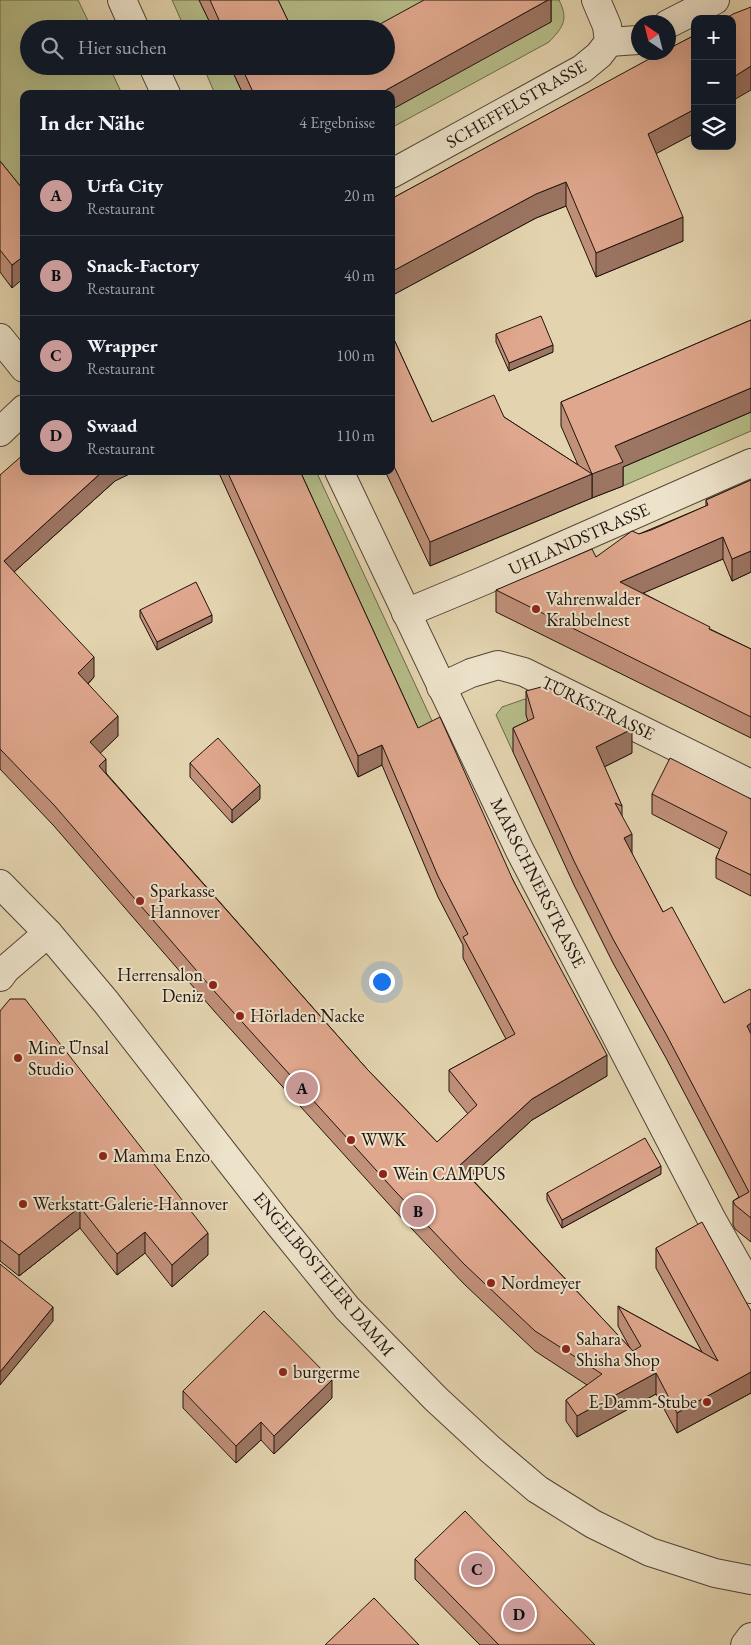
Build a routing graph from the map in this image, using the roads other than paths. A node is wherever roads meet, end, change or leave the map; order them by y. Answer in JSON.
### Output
{"nodes":[{"id":1,"x":122,"y":0,"type":"edge"},
{"id":2,"x":596,"y":0,"type":"edge"},
{"id":3,"x":716,"y":0,"type":"edge"},
{"id":4,"x":131,"y":20,"type":"edge"},
{"id":5,"x":676,"y":20,"type":"edge"},
{"id":6,"x":631,"y":40,"type":"edge"},
{"id":7,"x":609,"y":42,"type":"junction"},
{"id":8,"x":157,"y":75,"type":"edge"},
{"id":9,"x":164,"y":90,"type":"edge"},
{"id":10,"x":395,"y":172,"type":"edge"},
{"id":11,"x":0,"y":338,"type":"edge"},
{"id":12,"x":20,"y":363,"type":"edge"},
{"id":13,"x":20,"y":413,"type":"edge"},
{"id":14,"x":0,"y":432,"type":"edge"},
{"id":15,"x":751,"y":464,"type":"edge"},
{"id":16,"x":340,"y":475,"type":"edge"},
{"id":17,"x":406,"y":613,"type":"junction"},
{"id":18,"x":441,"y":687,"type":"junction"},
{"id":19,"x":751,"y":784,"type":"edge"},
{"id":20,"x":0,"y":884,"type":"edge"},
{"id":21,"x":48,"y":933,"type":"junction"},
{"id":22,"x":0,"y":977,"type":"edge"},
{"id":23,"x":751,"y":1289,"type":"edge"},
{"id":24,"x":751,"y":1580,"type":"edge"},
{"id":25,"x":751,"y":1637,"type":"edge"},
{"id":26,"x":745,"y":1645,"type":"edge"}],
"edges":[{"from":1,"to":4,"type":"street"},
{"from":2,"to":7,"type":"street"},
{"from":3,"to":5,"type":"street"},
{"from":6,"to":7,"type":"street"},
{"from":7,"to":10,"type":"street","name":"SCHEFFELSTRASSE"},
{"from":8,"to":9,"type":"street"},
{"from":11,"to":12,"type":"street"},
{"from":13,"to":14,"type":"street"},
{"from":15,"to":17,"type":"street","name":"UHLANDSTRASSE"},
{"from":16,"to":17,"type":"street","name":"MARSCHNERSTRASSE"},
{"from":17,"to":18,"type":"street","name":"MARSCHNERSTRASSE"},
{"from":18,"to":19,"type":"street","name":"TÜRKSTRASSE"},
{"from":18,"to":23,"type":"street","name":"MARSCHNERSTRASSE"},
{"from":20,"to":21,"type":"street","name":"ENGELBOSTELER DAMM"},
{"from":21,"to":22,"type":"street"},
{"from":21,"to":24,"type":"street","name":"ENGELBOSTELER DAMM"},
{"from":25,"to":26,"type":"street"}]}
